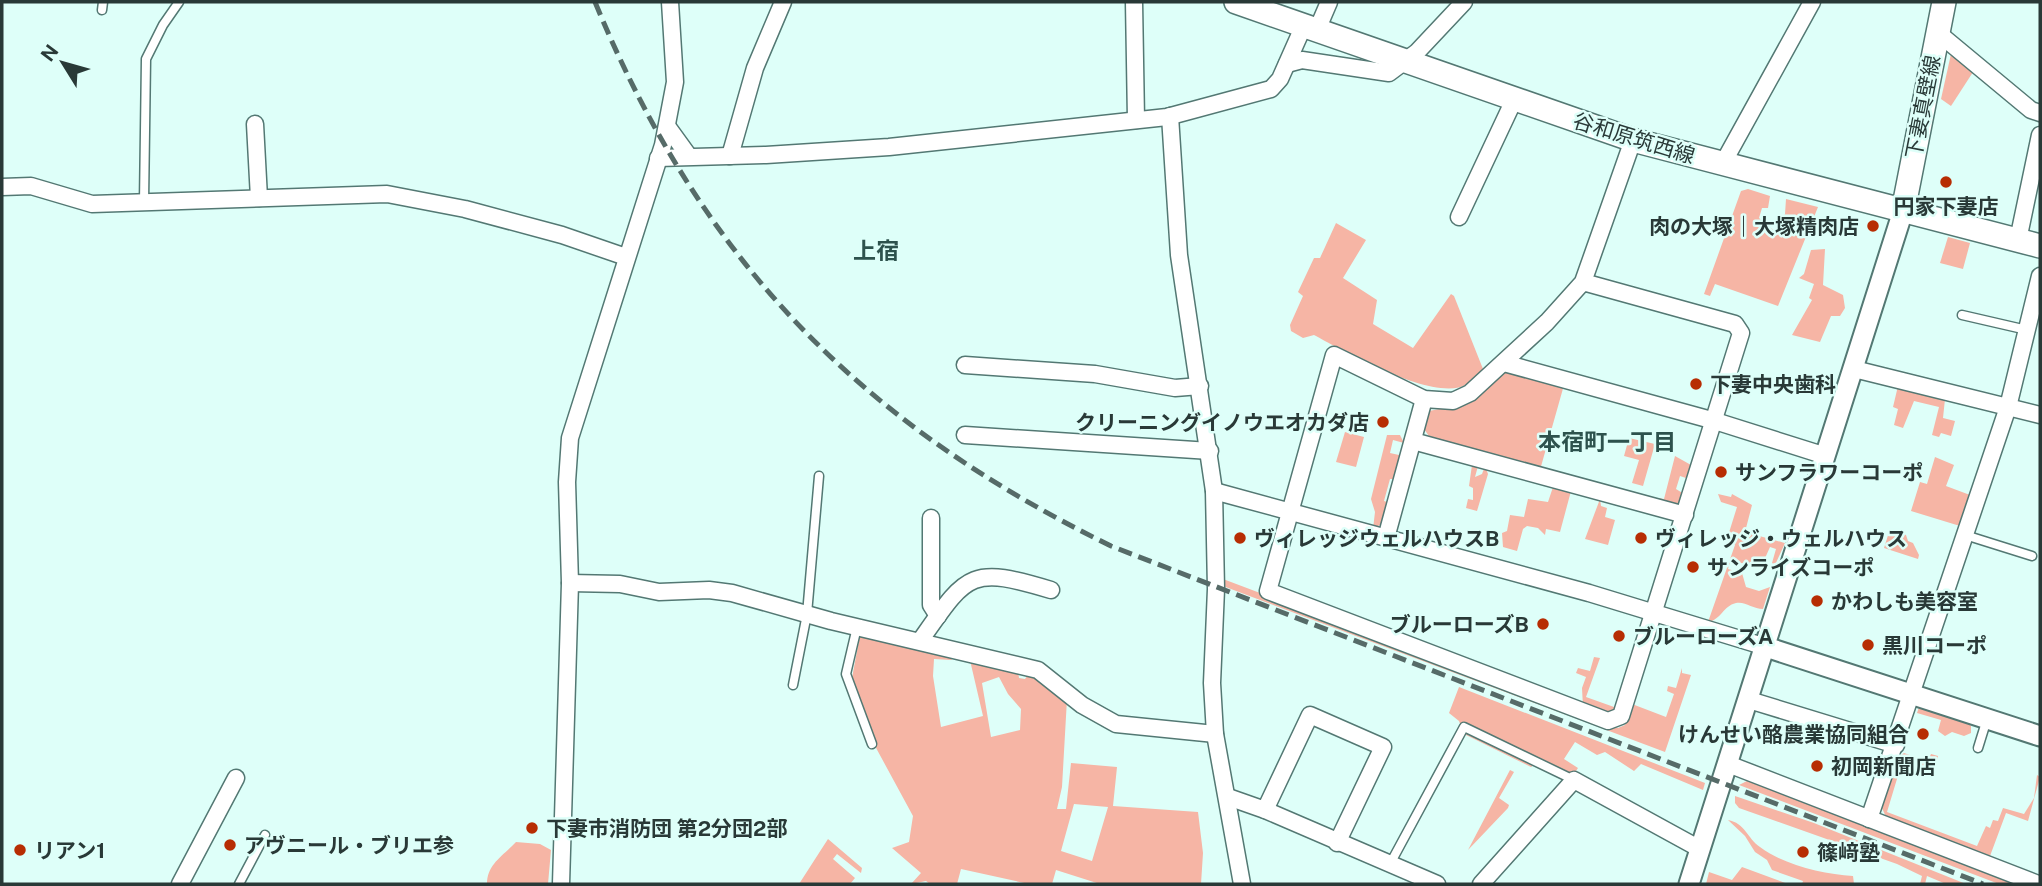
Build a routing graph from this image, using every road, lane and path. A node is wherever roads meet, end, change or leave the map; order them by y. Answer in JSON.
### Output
{"nodes":[{"id":1,"x":179,"y":2,"type":"edge"},
{"id":2,"x":670,"y":2,"type":"edge"},
{"id":3,"x":783,"y":2,"type":"edge"},
{"id":4,"x":1134,"y":2,"type":"edge"},
{"id":5,"x":1236,"y":2,"type":"edge"},
{"id":6,"x":1329,"y":2,"type":"edge"},
{"id":7,"x":1464,"y":2,"type":"edge"},
{"id":8,"x":1812,"y":2,"type":"edge"},
{"id":9,"x":1944,"y":2,"type":"edge"},
{"id":10,"x":1311,"y":27,"type":"junction"},
{"id":11,"x":1937,"y":32,"type":"junction"},
{"id":12,"x":1407,"y":61,"type":"junction"},
{"id":13,"x":1287,"y":64,"type":"junction"},
{"id":14,"x":1514,"y":100,"type":"junction"},
{"id":15,"x":2040,"y":113,"type":"edge"},
{"id":16,"x":1170,"y":116,"type":"junction"},
{"id":17,"x":1136,"y":120,"type":"junction"},
{"id":18,"x":256,"y":124,"type":"dead end"},
{"id":19,"x":667,"y":126,"type":"junction"},
{"id":20,"x":2040,"y":135,"type":"edge"},
{"id":21,"x":1633,"y":140,"type":"junction"},
{"id":22,"x":688,"y":155,"type":"junction"},
{"id":23,"x":730,"y":156,"type":"junction"},
{"id":24,"x":658,"y":158,"type":"junction"},
{"id":25,"x":1722,"y":165,"type":"junction"},
{"id":26,"x":2,"y":187,"type":"edge"},
{"id":27,"x":259,"y":198,"type":"junction"},
{"id":28,"x":144,"y":202,"type":"junction"},
{"id":29,"x":1902,"y":211,"type":"junction"},
{"id":30,"x":1458,"y":217,"type":"dead end"},
{"id":31,"x":2018,"y":240,"type":"junction"},
{"id":32,"x":2040,"y":246,"type":"edge"},
{"id":33,"x":626,"y":257,"type":"junction"},
{"id":34,"x":2040,"y":276,"type":"edge"},
{"id":35,"x":1583,"y":282,"type":"junction"},
{"id":36,"x":1962,"y":315,"type":"dead end"},
{"id":37,"x":2027,"y":330,"type":"junction"},
{"id":38,"x":1504,"y":363,"type":"junction"},
{"id":39,"x":965,"y":365,"type":"dead end"},
{"id":40,"x":1854,"y":369,"type":"junction"},
{"id":41,"x":1199,"y":386,"type":"junction"},
{"id":42,"x":1424,"y":399,"type":"junction"},
{"id":43,"x":2008,"y":407,"type":"junction"},
{"id":44,"x":2040,"y":415,"type":"edge"},
{"id":45,"x":1715,"y":421,"type":"junction"},
{"id":46,"x":965,"y":435,"type":"dead end"},
{"id":47,"x":1413,"y":441,"type":"junction"},
{"id":48,"x":1210,"y":451,"type":"junction"},
{"id":49,"x":1826,"y":456,"type":"junction"},
{"id":50,"x":819,"y":476,"type":"dead end"},
{"id":51,"x":1214,"y":491,"type":"junction"},
{"id":52,"x":1292,"y":512,"type":"junction"},
{"id":53,"x":1685,"y":515,"type":"junction"},
{"id":54,"x":931,"y":518,"type":"dead end"},
{"id":55,"x":1965,"y":535,"type":"junction"},
{"id":56,"x":1386,"y":538,"type":"junction"},
{"id":57,"x":2032,"y":556,"type":"dead end"},
{"id":58,"x":570,"y":583,"type":"junction"},
{"id":59,"x":1051,"y":590,"type":"dead end"},
{"id":60,"x":1655,"y":612,"type":"junction"},
{"id":61,"x":807,"y":614,"type":"junction"},
{"id":62,"x":938,"y":616,"type":"junction"},
{"id":63,"x":857,"y":626,"type":"junction"},
{"id":64,"x":920,"y":641,"type":"junction"},
{"id":65,"x":1766,"y":647,"type":"junction"},
{"id":66,"x":793,"y":685,"type":"dead end"},
{"id":67,"x":1913,"y":695,"type":"junction"},
{"id":68,"x":1749,"y":701,"type":"junction"},
{"id":69,"x":1987,"y":719,"type":"junction"},
{"id":70,"x":1215,"y":734,"type":"junction"},
{"id":71,"x":2040,"y":736,"type":"edge"},
{"id":72,"x":872,"y":744,"type":"dead end"},
{"id":73,"x":1896,"y":745,"type":"junction"},
{"id":74,"x":1978,"y":748,"type":"dead end"},
{"id":75,"x":1728,"y":764,"type":"junction"},
{"id":76,"x":236,"y":778,"type":"dead end"},
{"id":77,"x":1574,"y":780,"type":"junction"},
{"id":78,"x":1228,"y":797,"type":"junction"},
{"id":79,"x":1265,"y":810,"type":"junction"},
{"id":80,"x":1870,"y":819,"type":"junction"},
{"id":81,"x":265,"y":835,"type":"dead end"},
{"id":82,"x":1336,"y":843,"type":"junction"},
{"id":83,"x":1700,"y":849,"type":"junction"},
{"id":84,"x":1390,"y":865,"type":"junction"},
{"id":85,"x":1429,"y":883,"type":"edge"},
{"id":86,"x":180,"y":884,"type":"edge"},
{"id":87,"x":239,"y":884,"type":"edge"},
{"id":88,"x":561,"y":884,"type":"edge"},
{"id":89,"x":1242,"y":884,"type":"edge"},
{"id":90,"x":1481,"y":884,"type":"edge"},
{"id":91,"x":1689,"y":884,"type":"edge"},
{"id":92,"x":2038,"y":884,"type":"edge"}],
"edges":[{"from":1,"to":28,"type":"lane"},
{"from":2,"to":19,"type":"street"},
{"from":3,"to":23,"type":"street"},
{"from":4,"to":17,"type":"street"},
{"from":5,"to":10,"type":"main road","name":"谷和原筑西線"},
{"from":6,"to":10,"type":"street"},
{"from":7,"to":12,"type":"street"},
{"from":8,"to":25,"type":"street"},
{"from":9,"to":11,"type":"main road","name":"下妻真壁線"},
{"from":10,"to":12,"type":"main road","name":"谷和原筑西線"},
{"from":10,"to":13,"type":"street"},
{"from":11,"to":15,"type":"street"},
{"from":11,"to":29,"type":"main road","name":"下妻真壁線"},
{"from":12,"to":13,"type":"street"},
{"from":12,"to":14,"type":"main road","name":"谷和原筑西線"},
{"from":13,"to":16,"type":"street"},
{"from":14,"to":21,"type":"main road","name":"谷和原筑西線"},
{"from":14,"to":30,"type":"street"},
{"from":16,"to":17,"type":"street"},
{"from":16,"to":41,"type":"street"},
{"from":17,"to":23,"type":"street"},
{"from":18,"to":27,"type":"street"},
{"from":19,"to":22,"type":"street"},
{"from":19,"to":24,"type":"street"},
{"from":20,"to":31,"type":"street"},
{"from":21,"to":25,"type":"main road","name":"谷和原筑西線"},
{"from":21,"to":35,"type":"street"},
{"from":22,"to":23,"type":"street"},
{"from":22,"to":24,"type":"street"},
{"from":24,"to":33,"type":"street"},
{"from":25,"to":29,"type":"main road","name":"谷和原筑西線"},
{"from":26,"to":28,"type":"street"},
{"from":27,"to":28,"type":"street"},
{"from":27,"to":33,"type":"street"},
{"from":29,"to":31,"type":"main road","name":"谷和原筑西線"},
{"from":29,"to":40,"type":"street"},
{"from":31,"to":32,"type":"main road","name":"谷和原筑西線"},
{"from":33,"to":58,"type":"street"},
{"from":34,"to":37,"type":"street"},
{"from":35,"to":38,"type":"street"},
{"from":35,"to":45,"type":"street"},
{"from":36,"to":37,"type":"lane"},
{"from":37,"to":43,"type":"street"},
{"from":38,"to":42,"type":"street"},
{"from":38,"to":45,"type":"street"},
{"from":39,"to":41,"type":"street"},
{"from":40,"to":43,"type":"street"},
{"from":40,"to":49,"type":"street"},
{"from":41,"to":48,"type":"street"},
{"from":42,"to":47,"type":"street"},
{"from":42,"to":52,"type":"street"},
{"from":43,"to":44,"type":"street"},
{"from":43,"to":55,"type":"street"},
{"from":45,"to":49,"type":"street"},
{"from":45,"to":53,"type":"street"},
{"from":46,"to":48,"type":"street"},
{"from":47,"to":53,"type":"street"},
{"from":47,"to":56,"type":"street"},
{"from":48,"to":51,"type":"street"},
{"from":49,"to":65,"type":"street"},
{"from":50,"to":61,"type":"lane"},
{"from":51,"to":52,"type":"street"},
{"from":51,"to":70,"type":"street"},
{"from":52,"to":56,"type":"street"},
{"from":52,"to":60,"type":"street"},
{"from":53,"to":60,"type":"street"},
{"from":54,"to":62,"type":"street"},
{"from":55,"to":57,"type":"lane"},
{"from":55,"to":67,"type":"street"},
{"from":56,"to":60,"type":"street"},
{"from":58,"to":61,"type":"street"},
{"from":58,"to":88,"type":"street"},
{"from":59,"to":62,"type":"street"},
{"from":60,"to":65,"type":"street"},
{"from":61,"to":63,"type":"street"},
{"from":61,"to":66,"type":"lane"},
{"from":62,"to":64,"type":"street"},
{"from":63,"to":64,"type":"street"},
{"from":63,"to":72,"type":"lane"},
{"from":64,"to":70,"type":"street"},
{"from":65,"to":67,"type":"street"},
{"from":65,"to":68,"type":"street"},
{"from":67,"to":69,"type":"street"},
{"from":67,"to":73,"type":"street"},
{"from":68,"to":73,"type":"street"},
{"from":68,"to":75,"type":"street"},
{"from":69,"to":71,"type":"street"},
{"from":69,"to":74,"type":"lane"},
{"from":70,"to":78,"type":"street"},
{"from":73,"to":80,"type":"street"},
{"from":75,"to":80,"type":"street"},
{"from":75,"to":83,"type":"street"},
{"from":76,"to":86,"type":"street"},
{"from":77,"to":83,"type":"street"},
{"from":77,"to":84,"type":"lane"},
{"from":77,"to":90,"type":"street"},
{"from":78,"to":79,"type":"street"},
{"from":78,"to":89,"type":"street"},
{"from":79,"to":82,"type":"street"},
{"from":79,"to":82,"type":"street"},
{"from":80,"to":92,"type":"street"},
{"from":81,"to":87,"type":"lane"},
{"from":82,"to":84,"type":"street"},
{"from":83,"to":91,"type":"street"},
{"from":84,"to":85,"type":"street"}]}
